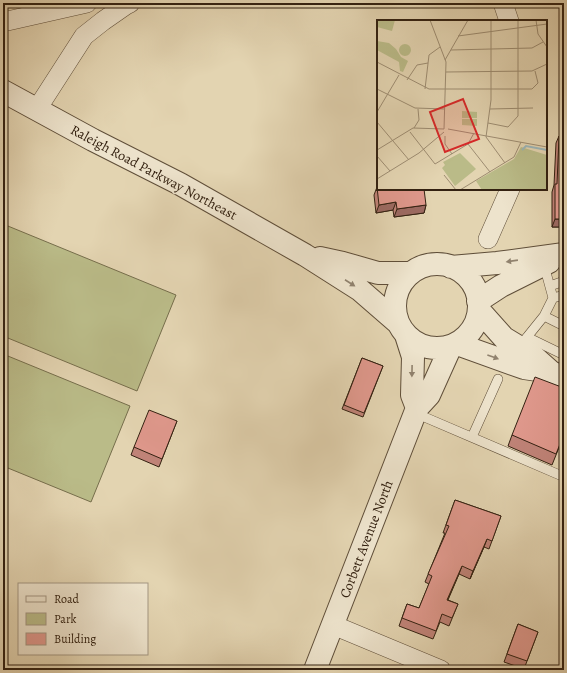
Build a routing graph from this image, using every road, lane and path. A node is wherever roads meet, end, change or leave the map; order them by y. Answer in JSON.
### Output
{"nodes":[{"id":1,"x":87,"y":3,"type":"edge"},
{"id":2,"x":503,"y":3,"type":"edge"},
{"id":3,"x":123,"y":4,"type":"edge"},
{"id":4,"x":509,"y":20,"type":"edge"},
{"id":5,"x":3,"y":22,"type":"edge"},
{"id":6,"x":3,"y":91,"type":"edge"},
{"id":7,"x":37,"y":109,"type":"junction"},
{"id":8,"x":510,"y":190,"type":"edge"},
{"id":9,"x":488,"y":239,"type":"dead end"},
{"id":10,"x":564,"y":254,"type":"edge"},
{"id":11,"x":305,"y":255,"type":"junction"},
{"id":12,"x":544,"y":265,"type":"junction"},
{"id":13,"x":451,"y":267,"type":"junction"},
{"id":14,"x":411,"y":273,"type":"junction"},
{"id":15,"x":564,"y":281,"type":"edge"},
{"id":16,"x":550,"y":286,"type":"junction"},
{"id":17,"x":564,"y":295,"type":"edge"},
{"id":18,"x":553,"y":298,"type":"junction"},
{"id":19,"x":478,"y":306,"type":"junction"},
{"id":20,"x":544,"y":316,"type":"junction"},
{"id":21,"x":564,"y":326,"type":"edge"},
{"id":22,"x":402,"y":329,"type":"junction"},
{"id":23,"x":523,"y":342,"type":"junction"},
{"id":24,"x":454,"y":345,"type":"junction"},
{"id":25,"x":564,"y":355,"type":"edge"},
{"id":26,"x":558,"y":375,"type":"edge"},
{"id":27,"x":498,"y":379,"type":"dead end"},
{"id":28,"x":416,"y":411,"type":"junction"},
{"id":29,"x":472,"y":437,"type":"junction"},
{"id":30,"x":564,"y":475,"type":"edge"},
{"id":31,"x":332,"y":626,"type":"junction"},
{"id":32,"x":315,"y":670,"type":"edge"},
{"id":33,"x":441,"y":670,"type":"edge"}],
"edges":[{"from":1,"to":5,"type":"street"},
{"from":2,"to":4,"type":"street"},
{"from":3,"to":7,"type":"street"},
{"from":6,"to":7,"type":"street","name":"Raleigh Road Parkway Northeast"},
{"from":7,"to":11,"type":"street","name":"Raleigh Road Parkway Northeast"},
{"from":8,"to":9,"type":"street"},
{"from":10,"to":12,"type":"street"},
{"from":10,"to":13,"type":"street","one_way":true},
{"from":11,"to":14,"type":"street","name":"Raleigh Road Parkway Northeast"},
{"from":11,"to":22,"type":"street","name":"Raleigh Road Parkway Northeast","one_way":true},
{"from":12,"to":16,"type":"lane"},
{"from":12,"to":19,"type":"street"},
{"from":13,"to":14,"type":"street"},
{"from":13,"to":19,"type":"street"},
{"from":14,"to":22,"type":"street"},
{"from":15,"to":16,"type":"lane"},
{"from":16,"to":18,"type":"lane"},
{"from":17,"to":18,"type":"lane"},
{"from":18,"to":20,"type":"lane"},
{"from":19,"to":23,"type":"street"},
{"from":19,"to":24,"type":"street"},
{"from":20,"to":21,"type":"lane"},
{"from":20,"to":23,"type":"lane"},
{"from":22,"to":24,"type":"street"},
{"from":22,"to":28,"type":"street","one_way":true},
{"from":23,"to":25,"type":"lane"},
{"from":23,"to":26,"type":"street"},
{"from":24,"to":26,"type":"street","one_way":true},
{"from":24,"to":28,"type":"street","name":"Corbett Avenue North"},
{"from":27,"to":29,"type":"lane"},
{"from":28,"to":29,"type":"lane"},
{"from":28,"to":31,"type":"street","name":"Corbett Avenue North"},
{"from":29,"to":30,"type":"lane"},
{"from":31,"to":32,"type":"street","name":"Corbett Avenue North"},
{"from":31,"to":33,"type":"street"}]}
